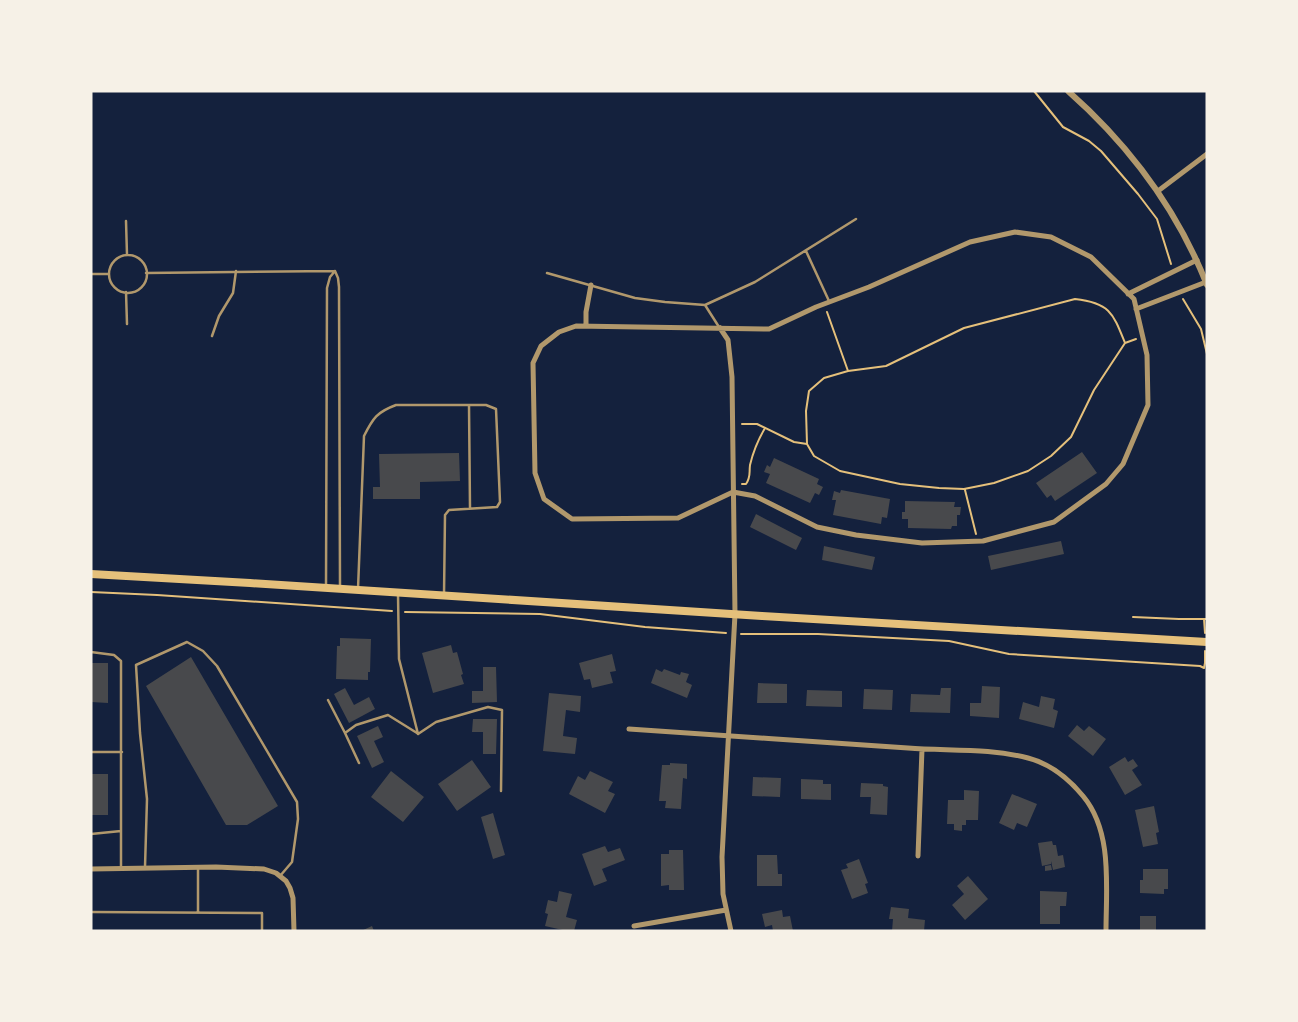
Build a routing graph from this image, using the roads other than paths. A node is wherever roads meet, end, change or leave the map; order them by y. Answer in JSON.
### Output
{"nodes":[{"id":1,"x":1068,"y":91,"type":"edge"},
{"id":2,"x":1207,"y":154,"type":"edge"},
{"id":3,"x":1158,"y":191,"type":"junction"},
{"id":4,"x":856,"y":219,"type":"dead end"},
{"id":5,"x":126,"y":221,"type":"dead end"},
{"id":6,"x":806,"y":251,"type":"junction"},
{"id":7,"x":127,"y":255,"type":"junction"},
{"id":8,"x":1197,"y":260,"type":"junction"},
{"id":9,"x":236,"y":271,"type":"junction"},
{"id":10,"x":335,"y":271,"type":"junction"},
{"id":11,"x":146,"y":273,"type":"junction"},
{"id":12,"x":547,"y":273,"type":"dead end"},
{"id":13,"x":91,"y":274,"type":"edge"},
{"id":14,"x":109,"y":274,"type":"junction"},
{"id":15,"x":1206,"y":284,"type":"edge"},
{"id":16,"x":591,"y":285,"type":"junction"},
{"id":17,"x":126,"y":292,"type":"junction"},
{"id":18,"x":1128,"y":294,"type":"junction"},
{"id":19,"x":827,"y":303,"type":"junction"},
{"id":20,"x":705,"y":305,"type":"junction"},
{"id":21,"x":1136,"y":309,"type":"junction"},
{"id":22,"x":127,"y":324,"type":"dead end"},
{"id":23,"x":586,"y":326,"type":"junction"},
{"id":24,"x":720,"y":328,"type":"junction"},
{"id":25,"x":212,"y":336,"type":"dead end"},
{"id":26,"x":469,"y":405,"type":"junction"},
{"id":27,"x":733,"y":492,"type":"junction"},
{"id":28,"x":470,"y":508,"type":"junction"},
{"id":29,"x":91,"y":574,"type":"edge"},
{"id":30,"x":326,"y":588,"type":"junction"},
{"id":31,"x":340,"y":589,"type":"junction"},
{"id":32,"x":358,"y":590,"type":"junction"},
{"id":33,"x":398,"y":593,"type":"junction"},
{"id":34,"x":444,"y":596,"type":"junction"},
{"id":35,"x":735,"y":614,"type":"junction"},
{"id":36,"x":1207,"y":642,"type":"edge"},
{"id":37,"x":91,"y":652,"type":"edge"},
{"id":38,"x":328,"y":700,"type":"dead end"},
{"id":39,"x":630,"y":729,"type":"dead end"},
{"id":40,"x":345,"y":733,"type":"junction"},
{"id":41,"x":418,"y":734,"type":"junction"},
{"id":42,"x":728,"y":737,"type":"junction"},
{"id":43,"x":922,"y":749,"type":"junction"},
{"id":44,"x":91,"y":752,"type":"edge"},
{"id":45,"x":122,"y":752,"type":"junction"},
{"id":46,"x":359,"y":763,"type":"dead end"},
{"id":47,"x":501,"y":791,"type":"dead end"},
{"id":48,"x":121,"y":831,"type":"junction"},
{"id":49,"x":91,"y":834,"type":"edge"},
{"id":50,"x":918,"y":856,"type":"dead end"},
{"id":51,"x":198,"y":867,"type":"junction"},
{"id":52,"x":121,"y":868,"type":"junction"},
{"id":53,"x":145,"y":868,"type":"junction"},
{"id":54,"x":91,"y":869,"type":"edge"},
{"id":55,"x":280,"y":876,"type":"junction"},
{"id":56,"x":726,"y":910,"type":"junction"},
{"id":57,"x":91,"y":912,"type":"edge"},
{"id":58,"x":198,"y":912,"type":"junction"},
{"id":59,"x":634,"y":926,"type":"dead end"},
{"id":60,"x":262,"y":931,"type":"edge"},
{"id":61,"x":294,"y":931,"type":"edge"},
{"id":62,"x":731,"y":931,"type":"edge"},
{"id":63,"x":1106,"y":931,"type":"edge"}],
"edges":[{"from":1,"to":3,"type":"street"},
{"from":2,"to":3,"type":"street"},
{"from":3,"to":8,"type":"street"},
{"from":4,"to":6,"type":"lane"},
{"from":5,"to":7,"type":"lane"},
{"from":6,"to":19,"type":"lane"},
{"from":6,"to":20,"type":"lane"},
{"from":7,"to":11,"type":"lane"},
{"from":7,"to":14,"type":"lane"},
{"from":8,"to":15,"type":"street"},
{"from":8,"to":18,"type":"street"},
{"from":9,"to":10,"type":"lane"},
{"from":9,"to":11,"type":"lane"},
{"from":9,"to":25,"type":"lane"},
{"from":10,"to":30,"type":"lane"},
{"from":10,"to":31,"type":"lane"},
{"from":11,"to":17,"type":"lane"},
{"from":12,"to":16,"type":"lane"},
{"from":13,"to":14,"type":"lane"},
{"from":14,"to":17,"type":"lane"},
{"from":15,"to":21,"type":"street"},
{"from":16,"to":20,"type":"lane"},
{"from":16,"to":23,"type":"street"},
{"from":17,"to":22,"type":"lane"},
{"from":18,"to":19,"type":"street"},
{"from":18,"to":21,"type":"street"},
{"from":19,"to":24,"type":"street"},
{"from":20,"to":24,"type":"lane"},
{"from":21,"to":27,"type":"street"},
{"from":23,"to":24,"type":"street"},
{"from":23,"to":27,"type":"street"},
{"from":24,"to":27,"type":"street"},
{"from":26,"to":28,"type":"lane"},
{"from":26,"to":28,"type":"lane"},
{"from":26,"to":32,"type":"lane"},
{"from":27,"to":35,"type":"street"},
{"from":28,"to":34,"type":"lane"},
{"from":29,"to":30,"type":"main road"},
{"from":30,"to":31,"type":"main road"},
{"from":31,"to":32,"type":"main road"},
{"from":32,"to":33,"type":"main road"},
{"from":33,"to":34,"type":"main road"},
{"from":33,"to":41,"type":"lane"},
{"from":34,"to":35,"type":"main road"},
{"from":35,"to":36,"type":"main road"},
{"from":35,"to":42,"type":"street"},
{"from":37,"to":45,"type":"lane"},
{"from":38,"to":40,"type":"lane"},
{"from":39,"to":42,"type":"street"},
{"from":40,"to":41,"type":"lane"},
{"from":40,"to":46,"type":"lane"},
{"from":41,"to":47,"type":"lane"},
{"from":42,"to":43,"type":"street"},
{"from":42,"to":56,"type":"street"},
{"from":43,"to":50,"type":"street"},
{"from":43,"to":63,"type":"street"},
{"from":44,"to":45,"type":"lane"},
{"from":45,"to":48,"type":"lane"},
{"from":48,"to":49,"type":"lane"},
{"from":48,"to":52,"type":"lane"},
{"from":51,"to":53,"type":"street"},
{"from":51,"to":55,"type":"street"},
{"from":51,"to":58,"type":"lane"},
{"from":52,"to":53,"type":"street"},
{"from":52,"to":54,"type":"street"},
{"from":53,"to":55,"type":"lane"},
{"from":55,"to":61,"type":"street"},
{"from":56,"to":59,"type":"street"},
{"from":56,"to":62,"type":"street"},
{"from":57,"to":58,"type":"lane"},
{"from":58,"to":60,"type":"lane"}]}
